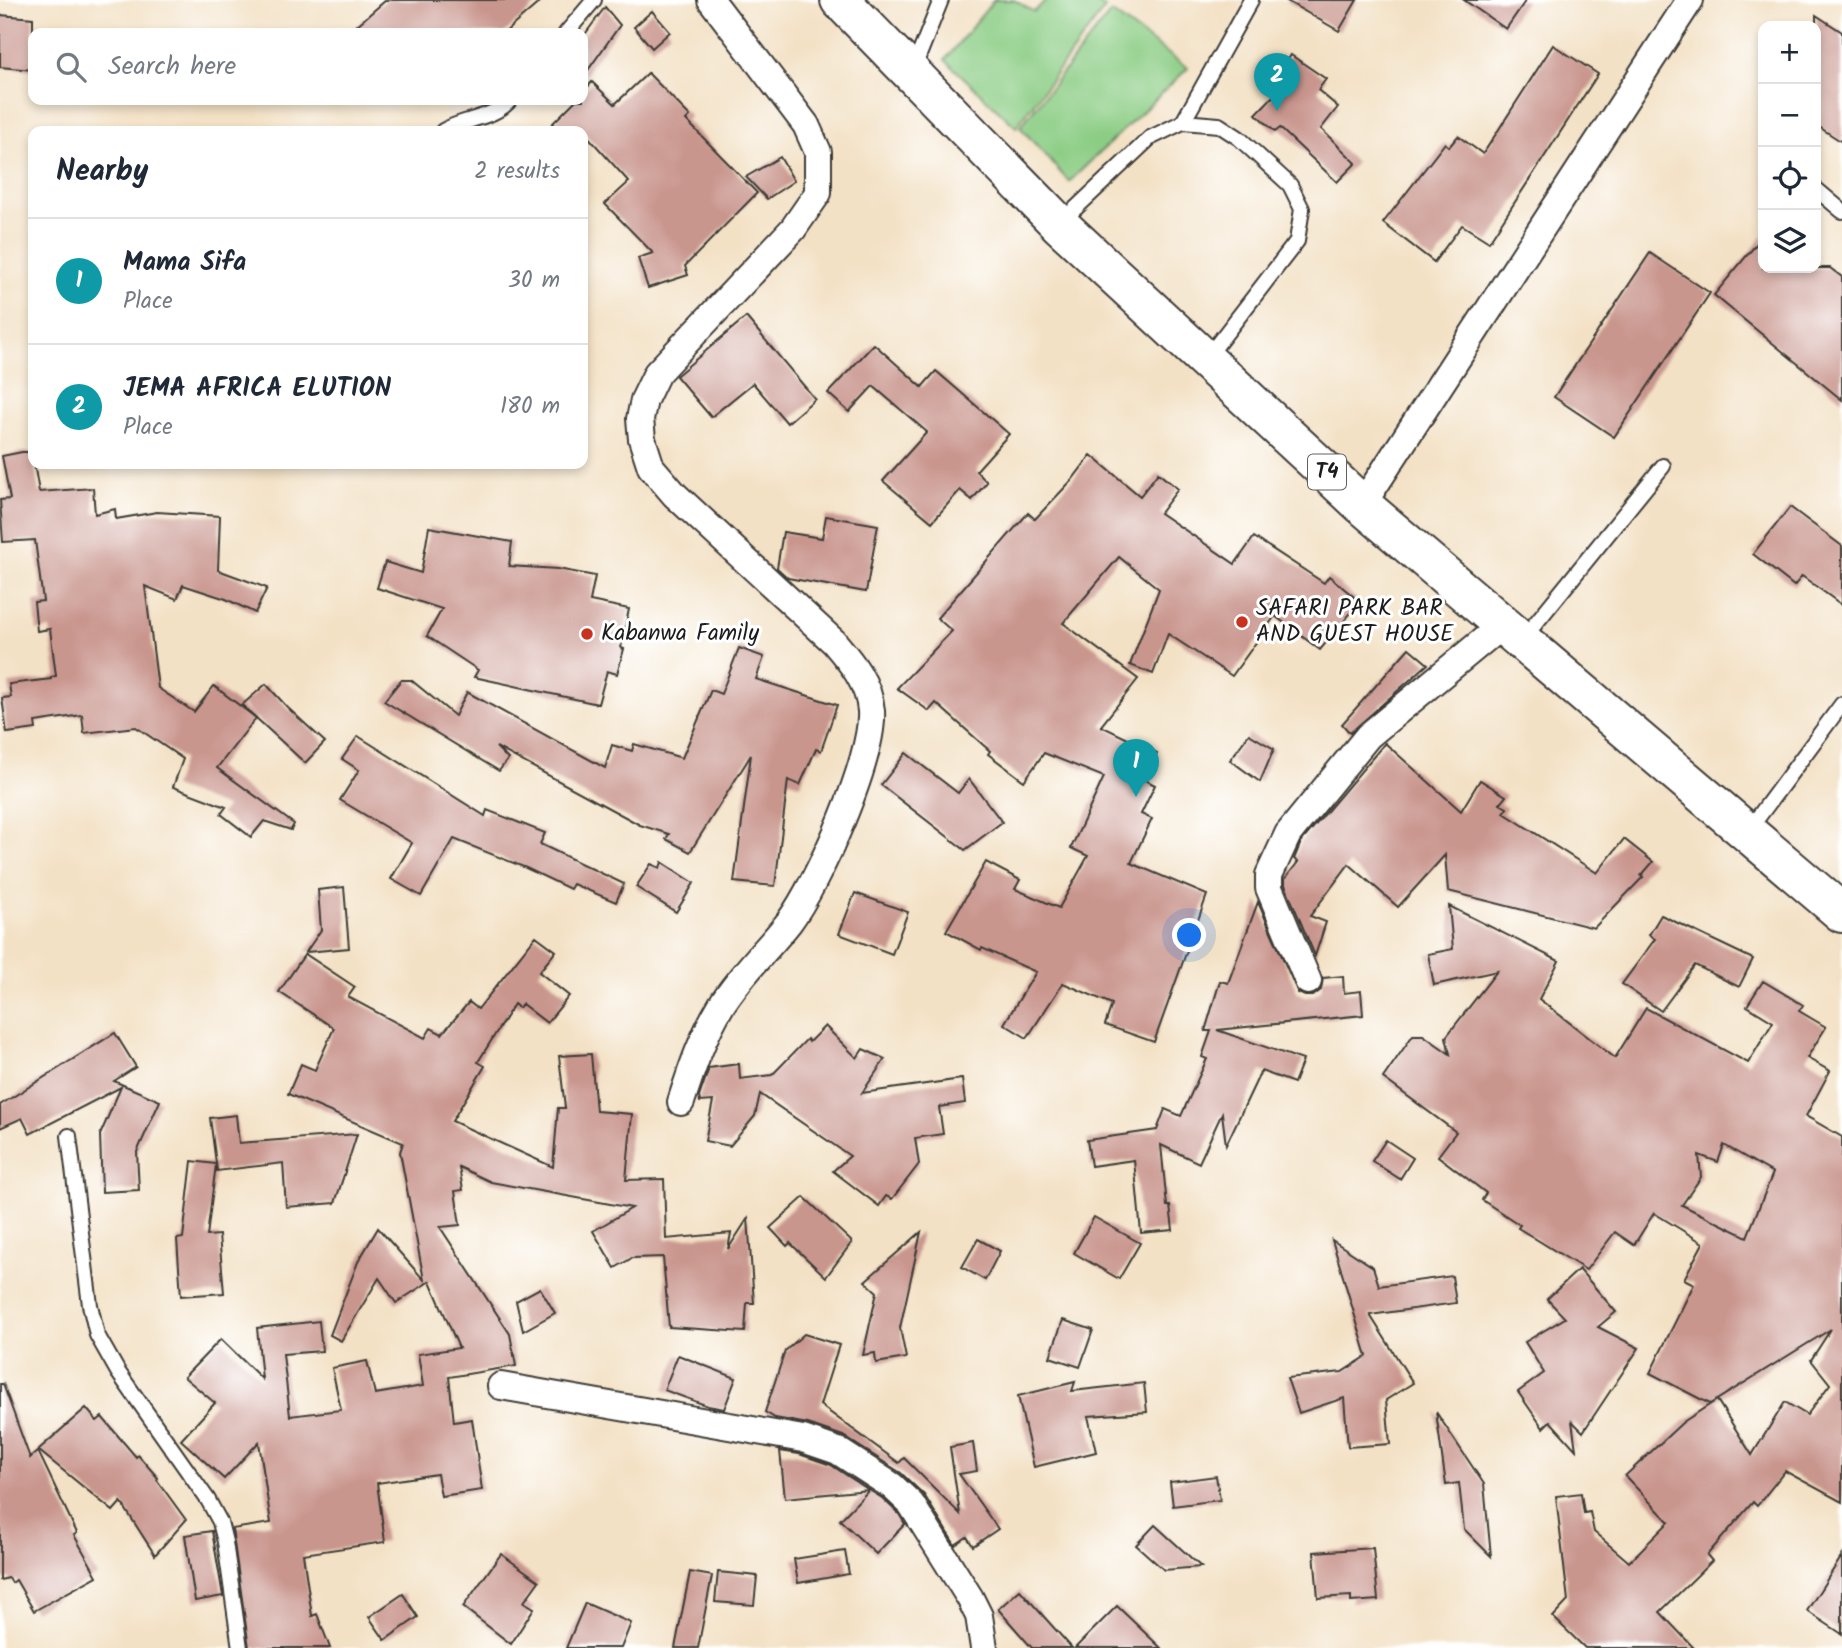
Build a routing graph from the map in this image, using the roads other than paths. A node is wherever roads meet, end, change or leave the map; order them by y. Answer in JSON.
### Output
{"nodes":[{"id":1,"x":594,"y":0,"type":"edge"},
{"id":2,"x":711,"y":0,"type":"edge"},
{"id":3,"x":840,"y":0,"type":"edge"},
{"id":4,"x":941,"y":0,"type":"edge"},
{"id":5,"x":1251,"y":0,"type":"edge"},
{"id":6,"x":1690,"y":0,"type":"edge"},
{"id":7,"x":570,"y":28,"type":"edge"},
{"id":8,"x":912,"y":73,"type":"junction"},
{"id":9,"x":506,"y":105,"type":"edge"},
{"id":10,"x":1183,"y":122,"type":"junction"},
{"id":11,"x":451,"y":126,"type":"edge"},
{"id":12,"x":1821,"y":193,"type":"edge"},
{"id":13,"x":1842,"y":211,"type":"edge"},
{"id":14,"x":1059,"y":224,"type":"junction"},
{"id":15,"x":1205,"y":360,"type":"junction"},
{"id":16,"x":1663,"y":466,"type":"dead end"},
{"id":17,"x":1362,"y":505,"type":"junction"},
{"id":18,"x":1512,"y":633,"type":"junction"},
{"id":19,"x":1842,"y":704,"type":"edge"},
{"id":20,"x":1747,"y":832,"type":"junction"},
{"id":21,"x":1842,"y":913,"type":"edge"},
{"id":22,"x":1308,"y":981,"type":"dead end"},
{"id":23,"x":681,"y":1102,"type":"dead end"},
{"id":24,"x":69,"y":1136,"type":"dead end"},
{"id":25,"x":501,"y":1386,"type":"dead end"},
{"id":26,"x":240,"y":1648,"type":"edge"},
{"id":27,"x":984,"y":1648,"type":"edge"}],
"edges":[{"from":1,"to":7,"type":"lane"},
{"from":2,"to":23,"type":"street"},
{"from":3,"to":8,"type":"highway","number":"T4"},
{"from":4,"to":8,"type":"lane"},
{"from":5,"to":10,"type":"lane"},
{"from":6,"to":17,"type":"street"},
{"from":8,"to":14,"type":"highway","number":"T4"},
{"from":9,"to":11,"type":"lane"},
{"from":10,"to":14,"type":"lane"},
{"from":10,"to":15,"type":"lane"},
{"from":12,"to":13,"type":"lane"},
{"from":14,"to":15,"type":"highway","number":"T4"},
{"from":15,"to":17,"type":"highway","number":"T4"},
{"from":16,"to":18,"type":"lane"},
{"from":17,"to":18,"type":"highway","number":"T4"},
{"from":18,"to":20,"type":"highway","number":"T4"},
{"from":18,"to":22,"type":"street"},
{"from":19,"to":20,"type":"lane"},
{"from":20,"to":21,"type":"highway","number":"T4"},
{"from":24,"to":26,"type":"lane"},
{"from":25,"to":27,"type":"street"}]}
